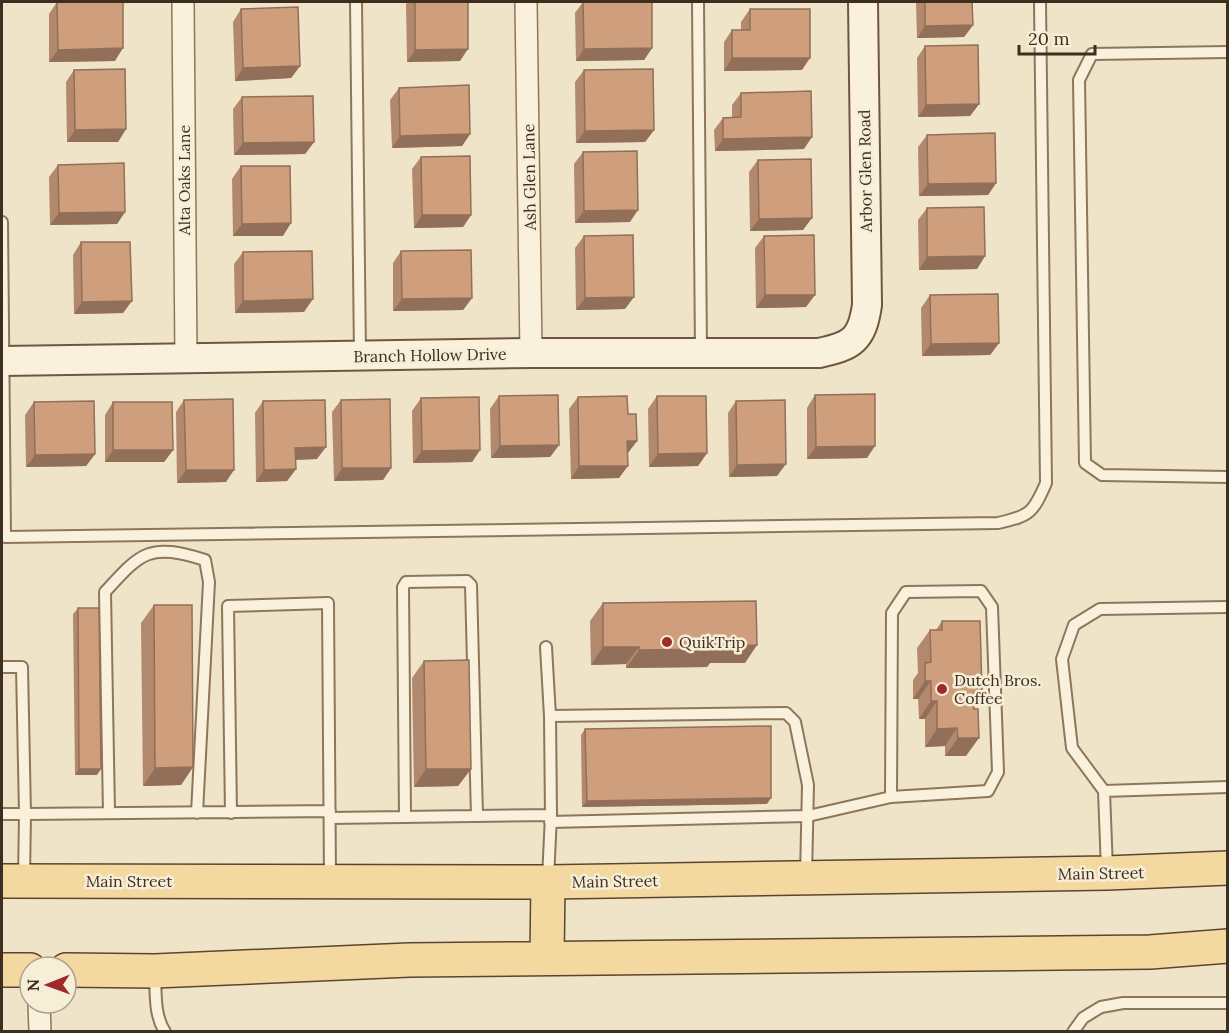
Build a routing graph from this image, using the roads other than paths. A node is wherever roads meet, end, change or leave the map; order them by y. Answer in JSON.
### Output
{"nodes":[{"id":1,"x":183,"y":2,"type":"edge"},
{"id":2,"x":356,"y":2,"type":"edge"},
{"id":3,"x":526,"y":2,"type":"edge"},
{"id":4,"x":698,"y":2,"type":"edge"},
{"id":5,"x":863,"y":2,"type":"edge"},
{"id":6,"x":1040,"y":2,"type":"edge"},
{"id":7,"x":1227,"y":52,"type":"edge"},
{"id":8,"x":2,"y":222,"type":"edge"},
{"id":9,"x":856,"y":339,"type":"joint"},
{"id":10,"x":531,"y":353,"type":"junction"},
{"id":11,"x":701,"y":353,"type":"junction"},
{"id":12,"x":360,"y":356,"type":"junction"},
{"id":13,"x":186,"y":358,"type":"junction"},
{"id":14,"x":3,"y":361,"type":"edge"},
{"id":15,"x":1227,"y":477,"type":"edge"},
{"id":16,"x":1227,"y":607,"type":"edge"},
{"id":17,"x":546,"y":647,"type":"dead end"},
{"id":18,"x":2,"y":667,"type":"edge"},
{"id":19,"x":550,"y":716,"type":"junction"},
{"id":20,"x":1227,"y":787,"type":"edge"},
{"id":21,"x":1104,"y":791,"type":"junction"},
{"id":22,"x":891,"y":797,"type":"junction"},
{"id":23,"x":109,"y":813,"type":"junction"},
{"id":24,"x":197,"y":813,"type":"junction"},
{"id":25,"x":231,"y":813,"type":"junction"},
{"id":26,"x":2,"y":814,"type":"edge"},
{"id":27,"x":25,"y":814,"type":"junction"},
{"id":28,"x":330,"y":815,"type":"junction"},
{"id":29,"x":477,"y":816,"type":"junction"},
{"id":30,"x":808,"y":816,"type":"junction"},
{"id":31,"x":405,"y":817,"type":"junction"},
{"id":32,"x":551,"y":819,"type":"junction"},
{"id":33,"x":1227,"y":868,"type":"edge"},
{"id":34,"x":1107,"y":873,"type":"junction"},
{"id":35,"x":806,"y":877,"type":"junction"},
{"id":36,"x":13,"y":881,"type":"edge"},
{"id":37,"x":330,"y":882,"type":"junction"},
{"id":38,"x":548,"y":882,"type":"junction"},
{"id":39,"x":1227,"y":946,"type":"edge"},
{"id":40,"x":547,"y":958,"type":"junction"},
{"id":41,"x":2,"y":970,"type":"edge"},
{"id":42,"x":18,"y":970,"type":"edge"},
{"id":43,"x":78,"y":970,"type":"edge"},
{"id":44,"x":155,"y":971,"type":"junction"},
{"id":45,"x":1227,"y":1003,"type":"edge"},
{"id":46,"x":39,"y":1015,"type":"edge"},
{"id":47,"x":40,"y":1032,"type":"edge"},
{"id":48,"x":165,"y":1032,"type":"edge"},
{"id":49,"x":1073,"y":1032,"type":"edge"}],
"edges":[{"from":1,"to":13,"type":"street","name":"Alta Oaks Lane"},
{"from":2,"to":12,"type":"lane"},
{"from":3,"to":10,"type":"street","name":"Ash Glen Lane"},
{"from":4,"to":11,"type":"lane"},
{"from":5,"to":9,"type":"street","name":"Arbor Glen Road"},
{"from":6,"to":14,"type":"lane"},
{"from":7,"to":15,"type":"lane"},
{"from":8,"to":14,"type":"lane"},
{"from":9,"to":11,"type":"street","name":"Branch Hollow Drive"},
{"from":10,"to":11,"type":"street","name":"Branch Hollow Drive"},
{"from":10,"to":12,"type":"street","name":"Branch Hollow Drive"},
{"from":12,"to":13,"type":"street","name":"Branch Hollow Drive"},
{"from":13,"to":14,"type":"street","name":"Branch Hollow Drive"},
{"from":16,"to":21,"type":"lane"},
{"from":17,"to":19,"type":"lane"},
{"from":18,"to":27,"type":"lane"},
{"from":19,"to":30,"type":"lane"},
{"from":19,"to":32,"type":"lane"},
{"from":20,"to":21,"type":"lane"},
{"from":21,"to":34,"type":"lane"},
{"from":22,"to":22,"type":"lane"},
{"from":22,"to":30,"type":"lane"},
{"from":23,"to":24,"type":"lane"},
{"from":23,"to":24,"type":"lane"},
{"from":23,"to":27,"type":"lane"},
{"from":24,"to":25,"type":"lane"},
{"from":25,"to":28,"type":"lane"},
{"from":25,"to":28,"type":"lane"},
{"from":26,"to":27,"type":"lane"},
{"from":27,"to":36,"type":"lane"},
{"from":28,"to":31,"type":"lane"},
{"from":28,"to":37,"type":"lane"},
{"from":29,"to":31,"type":"lane"},
{"from":29,"to":31,"type":"lane"},
{"from":29,"to":32,"type":"lane"},
{"from":30,"to":32,"type":"lane"},
{"from":30,"to":35,"type":"lane"},
{"from":32,"to":38,"type":"lane"},
{"from":33,"to":34,"type":"main road","name":"Main Street"},
{"from":34,"to":35,"type":"main road","name":"Main Street"},
{"from":35,"to":38,"type":"main road","name":"Main Street"},
{"from":36,"to":37,"type":"main road","name":"Main Street"},
{"from":37,"to":38,"type":"main road","name":"Main Street"},
{"from":38,"to":40,"type":"main road"},
{"from":39,"to":40,"type":"main road"},
{"from":40,"to":44,"type":"main road"},
{"from":41,"to":42,"type":"main road"},
{"from":43,"to":44,"type":"main road"},
{"from":44,"to":48,"type":"lane"},
{"from":45,"to":49,"type":"lane"},
{"from":46,"to":47,"type":"street"}]}
